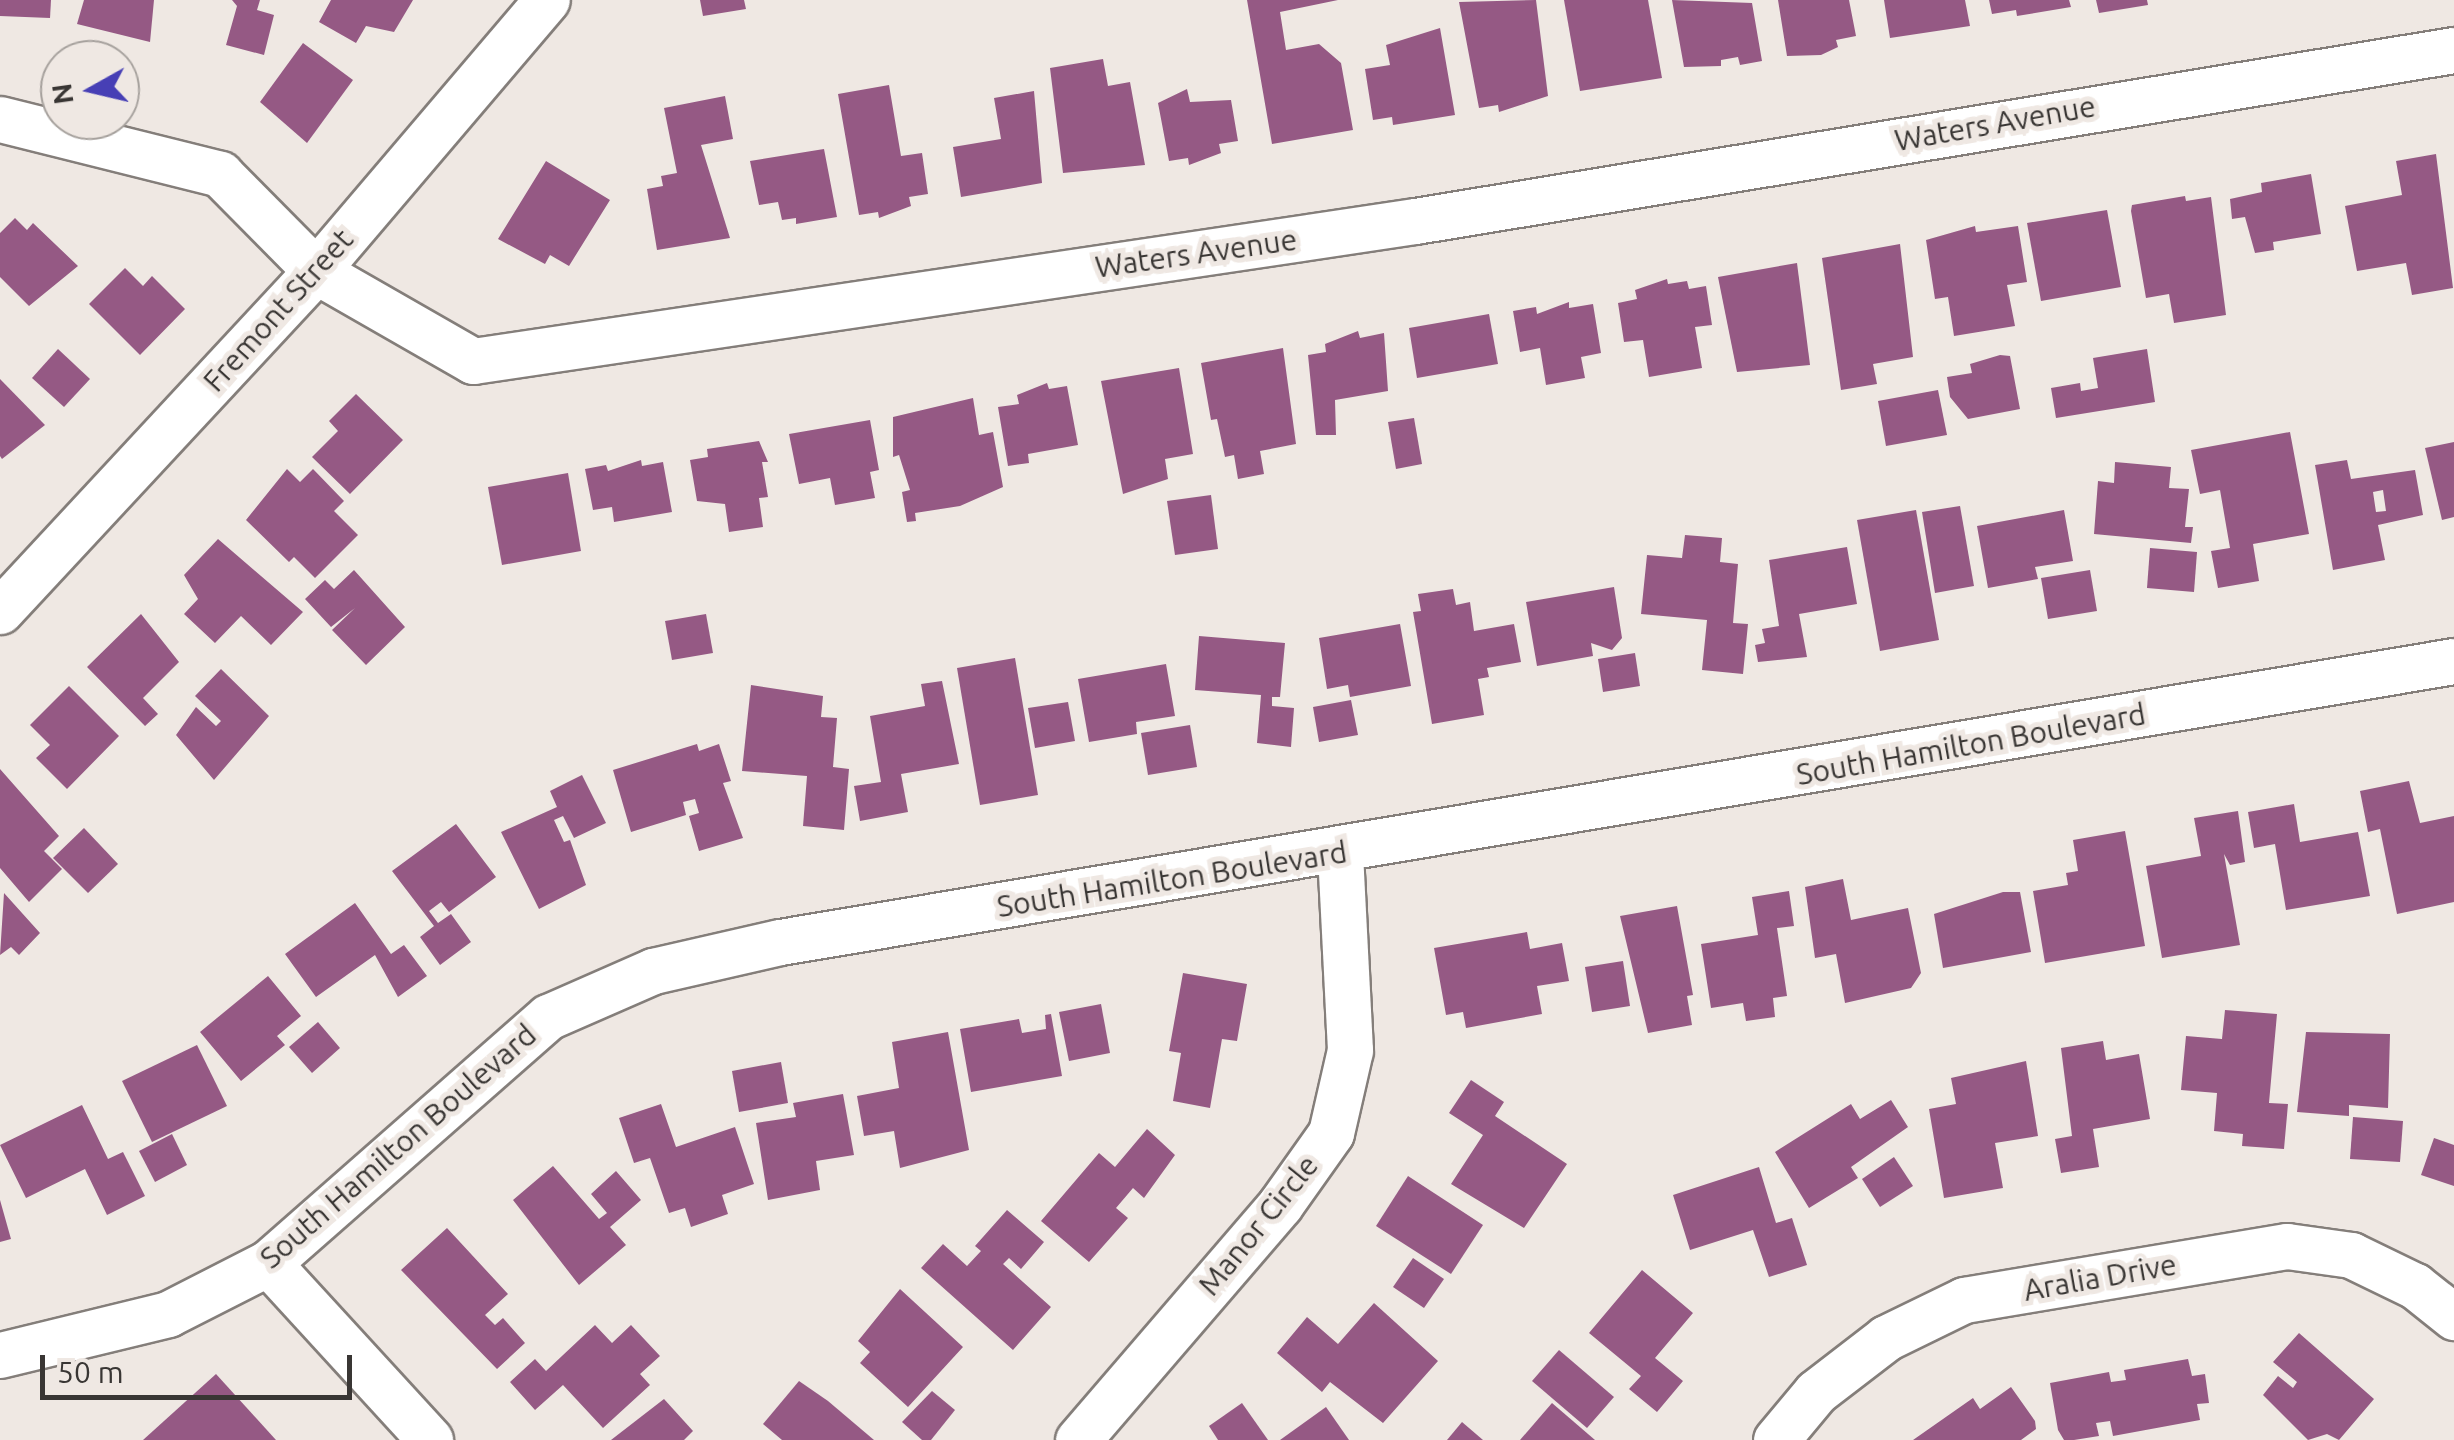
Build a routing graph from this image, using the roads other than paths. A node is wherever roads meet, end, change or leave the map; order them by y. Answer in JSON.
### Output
{"nodes":[{"id":1,"x":547,"y":0,"type":"edge"},
{"id":2,"x":2454,"y":50,"type":"edge"},
{"id":3,"x":0,"y":119,"type":"edge"},
{"id":4,"x":316,"y":271,"type":"junction"},
{"id":5,"x":0,"y":612,"type":"edge"},
{"id":6,"x":2454,"y":661,"type":"edge"},
{"id":7,"x":1340,"y":853,"type":"junction"},
{"id":8,"x":268,"y":1264,"type":"junction"},
{"id":9,"x":2454,"y":1316,"type":"edge"},
{"id":10,"x":0,"y":1355,"type":"edge"},
{"id":11,"x":430,"y":1440,"type":"edge"},
{"id":12,"x":1078,"y":1440,"type":"edge"},
{"id":13,"x":1776,"y":1440,"type":"edge"}],
"edges":[{"from":1,"to":4,"type":"street","name":"Fremont Street"},
{"from":2,"to":4,"type":"street","name":"Waters Avenue"},
{"from":3,"to":4,"type":"street","name":"Waters Avenue"},
{"from":4,"to":5,"type":"street","name":"Fremont Street"},
{"from":6,"to":7,"type":"street","name":"South Hamilton Boulevard"},
{"from":7,"to":8,"type":"street","name":"South Hamilton Boulevard"},
{"from":7,"to":12,"type":"street","name":"Manor Circle"},
{"from":8,"to":10,"type":"street","name":"South Hamilton Boulevard"},
{"from":8,"to":11,"type":"street"},
{"from":9,"to":13,"type":"street","name":"Aralia Drive"}]}
